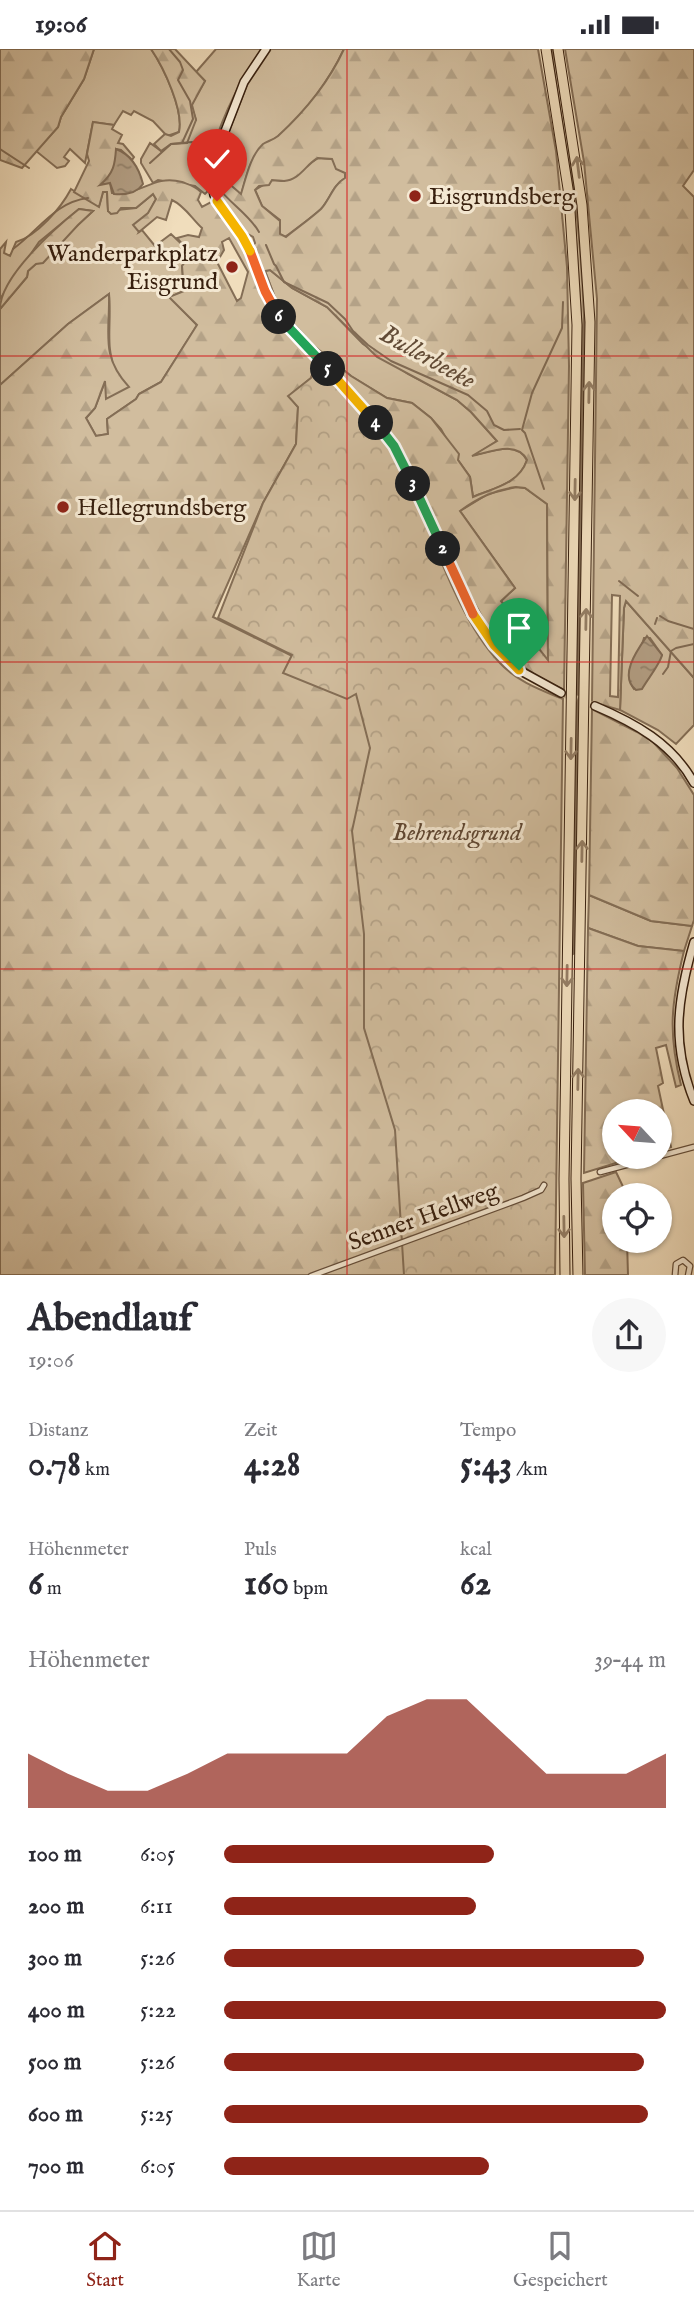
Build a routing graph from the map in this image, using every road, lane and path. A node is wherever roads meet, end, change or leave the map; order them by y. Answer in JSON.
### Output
{"nodes":[{"id":1,"x":266,"y":49,"type":"edge"},
{"id":2,"x":546,"y":49,"type":"edge"},
{"id":3,"x":558,"y":49,"type":"edge"},
{"id":4,"x":561,"y":693,"type":"tunnel mouth"},
{"id":5,"x":594,"y":706,"type":"tunnel mouth"},
{"id":6,"x":694,"y":783,"type":"edge"},
{"id":7,"x":694,"y":942,"type":"edge"},
{"id":8,"x":694,"y":1101,"type":"edge"},
{"id":9,"x":694,"y":1147,"type":"edge"},
{"id":10,"x":600,"y":1173,"type":"dead end"},
{"id":11,"x":544,"y":1185,"type":"dead end"},
{"id":12,"x":314,"y":1275,"type":"edge"},
{"id":13,"x":565,"y":1275,"type":"edge"},
{"id":14,"x":578,"y":1275,"type":"edge"},
{"id":15,"x":674,"y":1275,"type":"edge"},
{"id":16,"x":688,"y":1275,"type":"edge"}],
"edges":[{"from":1,"to":4,"type":"main road"},
{"from":2,"to":13,"type":"highway","one_way":true},
{"from":14,"to":3,"type":"highway","one_way":true},
{"from":5,"to":6,"type":"main road"},
{"from":7,"to":8,"type":"main road"},
{"from":9,"to":10,"type":"street"},
{"from":11,"to":12,"type":"street","name":"Senner Hellweg"},
{"from":15,"to":16,"type":"street"}]}
